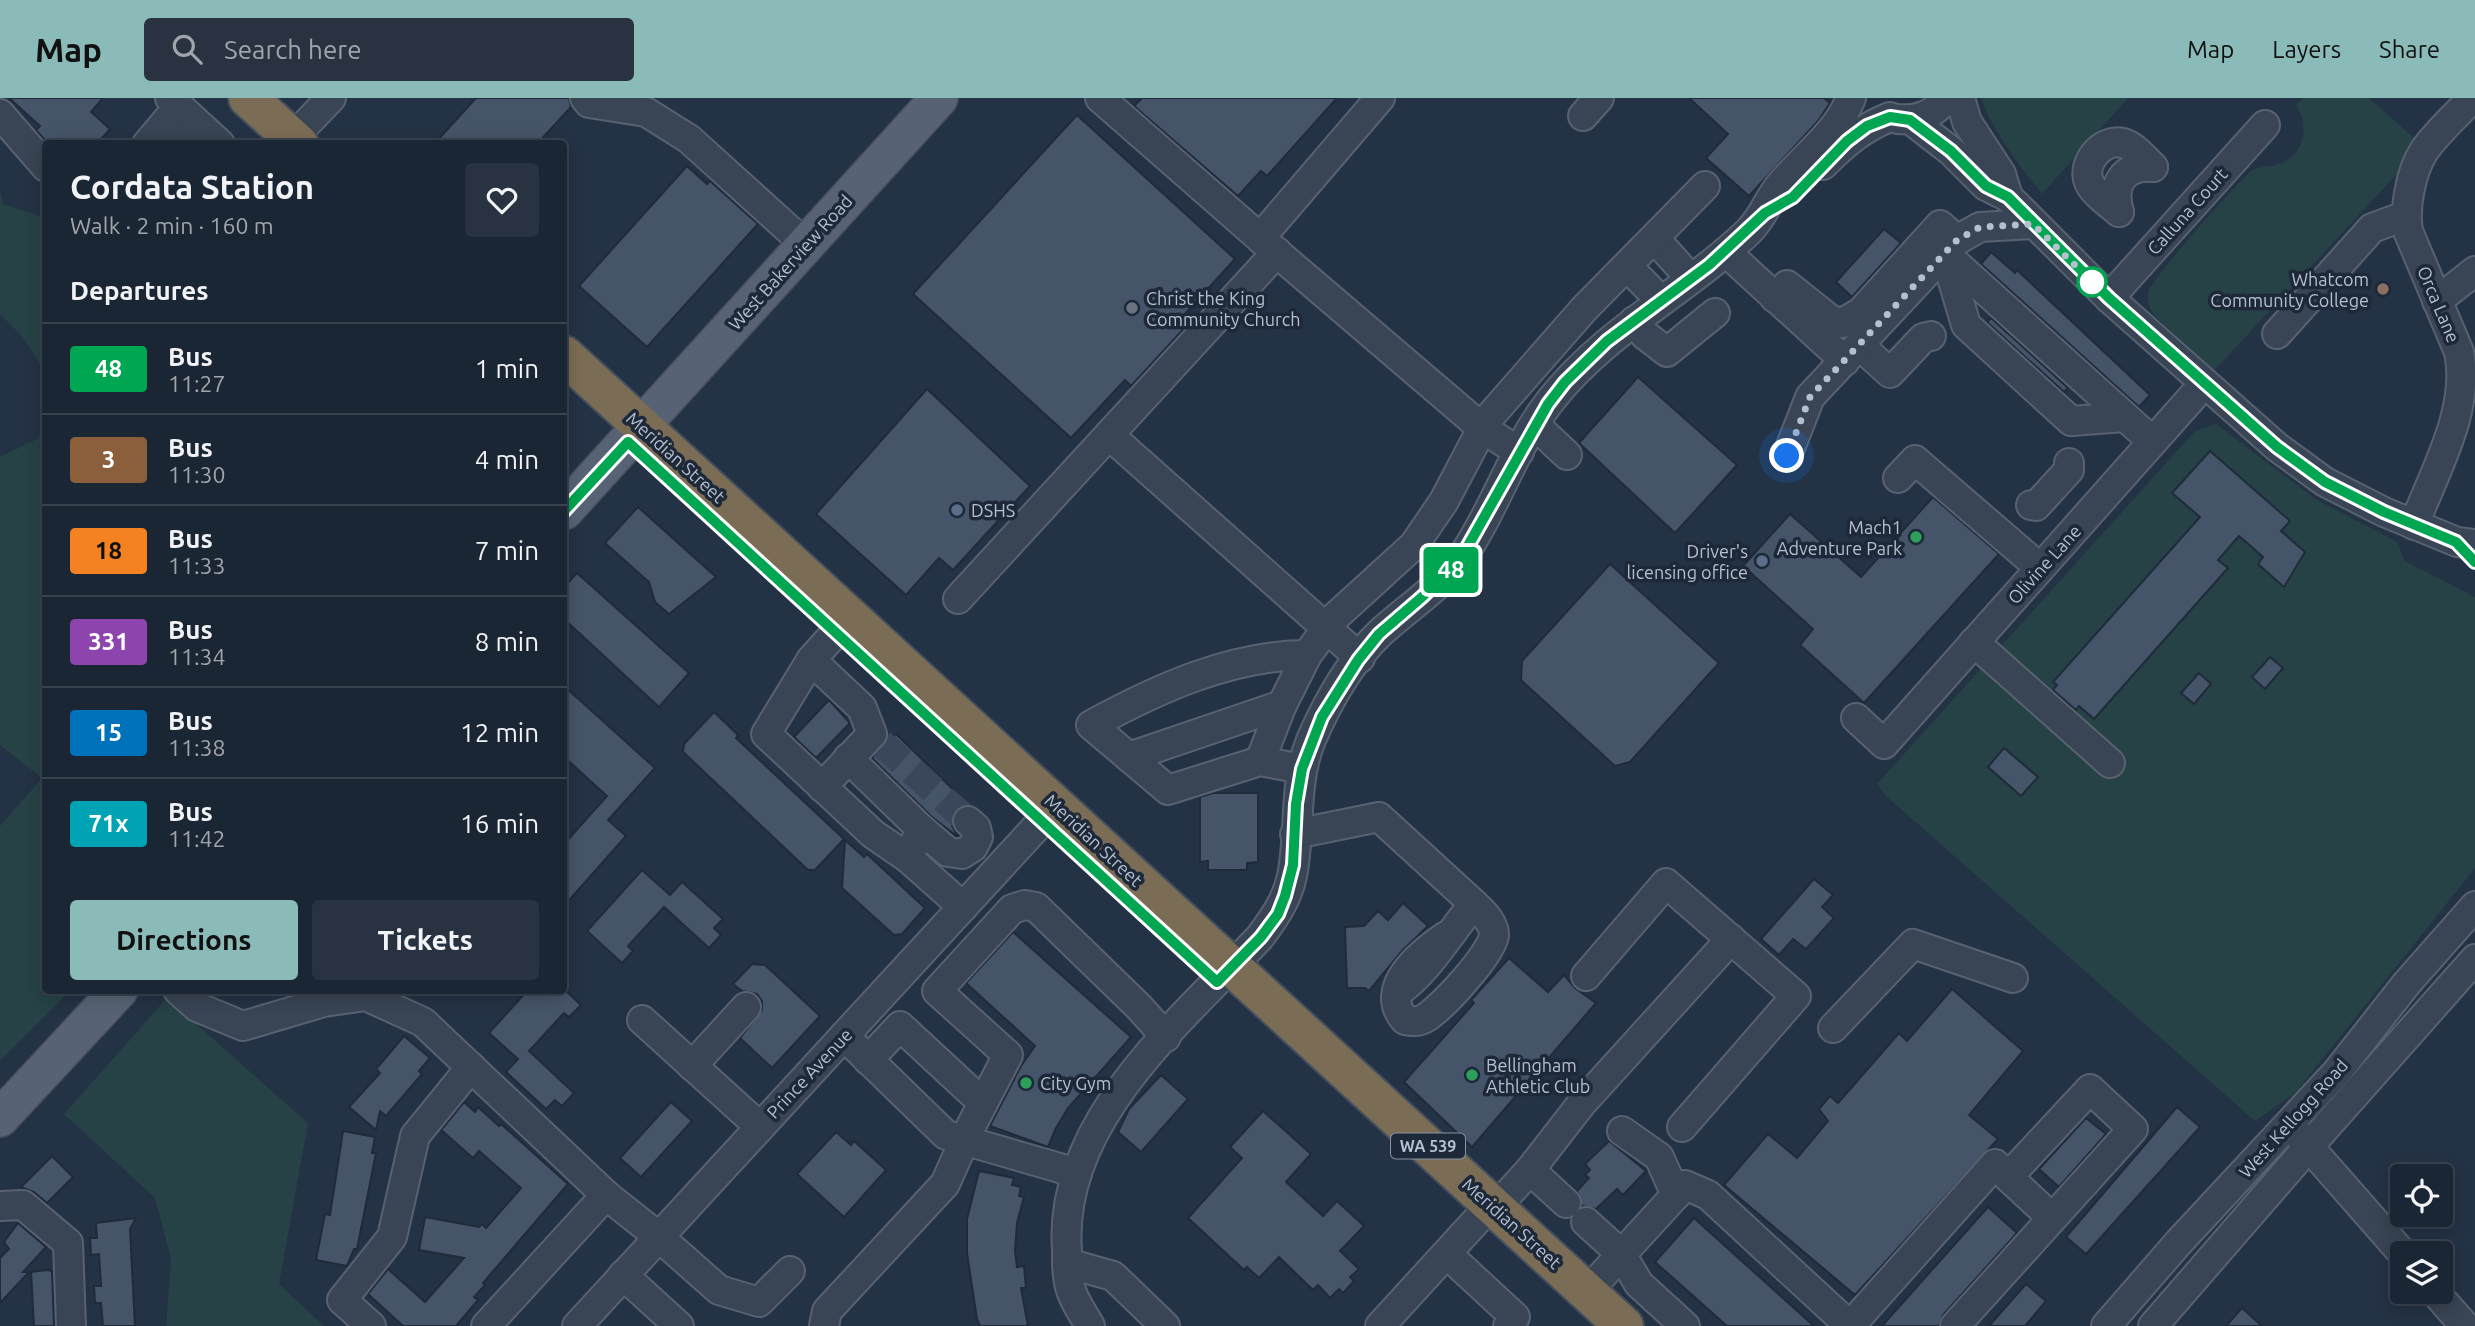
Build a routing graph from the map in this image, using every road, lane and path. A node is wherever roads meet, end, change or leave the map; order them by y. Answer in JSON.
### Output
{"nodes":[{"id":1,"x":248,"y":98,"type":"edge"},
{"id":2,"x":264,"y":98,"type":"edge"},
{"id":3,"x":279,"y":98,"type":"edge"},
{"id":4,"x":585,"y":98,"type":"edge"},
{"id":5,"x":939,"y":98,"type":"edge"},
{"id":6,"x":1100,"y":98,"type":"edge"},
{"id":7,"x":1380,"y":98,"type":"edge"},
{"id":8,"x":1851,"y":98,"type":"edge"},
{"id":9,"x":1866,"y":98,"type":"edge"},
{"id":10,"x":1947,"y":98,"type":"edge"},
{"id":11,"x":1960,"y":98,"type":"edge"},
{"id":12,"x":2472,"y":98,"type":"edge"},
{"id":13,"x":0,"y":114,"type":"edge"},
{"id":14,"x":165,"y":118,"type":"edge"},
{"id":15,"x":1900,"y":119,"type":"junction"},
{"id":16,"x":2265,"y":125,"type":"dead end"},
{"id":17,"x":317,"y":127,"type":"edge"},
{"id":18,"x":181,"y":140,"type":"edge"},
{"id":19,"x":212,"y":140,"type":"edge"},
{"id":20,"x":42,"y":162,"type":"edge"},
{"id":21,"x":1705,"y":186,"type":"dead end"},
{"id":22,"x":2008,"y":197,"type":"junction"},
{"id":23,"x":1765,"y":213,"type":"junction"},
{"id":24,"x":2405,"y":216,"type":"junction"},
{"id":25,"x":2033,"y":224,"type":"junction"},
{"id":26,"x":1655,"y":239,"type":"junction"},
{"id":27,"x":1948,"y":240,"type":"junction"},
{"id":28,"x":805,"y":244,"type":"junction"},
{"id":29,"x":1268,"y":245,"type":"junction"},
{"id":30,"x":1726,"y":252,"type":"junction"},
{"id":31,"x":1627,"y":266,"type":"junction"},
{"id":32,"x":2475,"y":271,"type":"edge"},
{"id":33,"x":1690,"y":279,"type":"junction"},
{"id":34,"x":1781,"y":291,"type":"junction"},
{"id":35,"x":2109,"y":298,"type":"junction"},
{"id":36,"x":1660,"y":300,"type":"junction"},
{"id":37,"x":2437,"y":301,"type":"junction"},
{"id":38,"x":1715,"y":313,"type":"dead end"},
{"id":39,"x":1633,"y":321,"type":"junction"},
{"id":40,"x":2277,"y":334,"type":"dead end"},
{"id":41,"x":1931,"y":336,"type":"dead end"},
{"id":42,"x":1852,"y":353,"type":"junction"},
{"id":43,"x":567,"y":358,"type":"edge"},
{"id":44,"x":2204,"y":384,"type":"junction"},
{"id":45,"x":567,"y":385,"type":"edge"},
{"id":46,"x":2125,"y":417,"type":"junction"},
{"id":47,"x":1535,"y":425,"type":"junction"},
{"id":48,"x":1482,"y":428,"type":"junction"},
{"id":49,"x":635,"y":434,"type":"junction"},
{"id":50,"x":1109,"y":435,"type":"junction"},
{"id":51,"x":2152,"y":441,"type":"junction"},
{"id":52,"x":1519,"y":452,"type":"junction"},
{"id":53,"x":1567,"y":455,"type":"dead end"},
{"id":54,"x":1787,"y":456,"type":"dead end"},
{"id":55,"x":2069,"y":463,"type":"dead end"},
{"id":56,"x":1898,"y":478,"type":"dead end"},
{"id":57,"x":2053,"y":487,"type":"junction"},
{"id":58,"x":2031,"y":505,"type":"dead end"},
{"id":59,"x":567,"y":508,"type":"edge"},
{"id":60,"x":2085,"y":516,"type":"junction"},
{"id":61,"x":2414,"y":525,"type":"junction"},
{"id":62,"x":2469,"y":550,"type":"edge"},
{"id":63,"x":2040,"y":568,"type":"junction"},
{"id":64,"x":958,"y":599,"type":"dead end"},
{"id":65,"x":1325,"y":629,"type":"junction"},
{"id":66,"x":836,"y":632,"type":"junction"},
{"id":67,"x":1974,"y":642,"type":"junction"},
{"id":68,"x":1307,"y":655,"type":"junction"},
{"id":69,"x":1360,"y":658,"type":"junction"},
{"id":70,"x":811,"y":660,"type":"junction"},
{"id":71,"x":1282,"y":705,"type":"junction"},
{"id":72,"x":1856,"y":718,"type":"dead end"},
{"id":73,"x":1129,"y":757,"type":"junction"},
{"id":74,"x":848,"y":758,"type":"junction"},
{"id":75,"x":1260,"y":761,"type":"junction"},
{"id":76,"x":2110,"y":763,"type":"dead end"},
{"id":77,"x":1302,"y":769,"type":"junction"},
{"id":78,"x":822,"y":787,"type":"junction"},
{"id":79,"x":968,"y":821,"type":"tunnel mouth"},
{"id":80,"x":1042,"y":821,"type":"junction"},
{"id":81,"x":921,"y":829,"type":"junction"},
{"id":82,"x":1295,"y":834,"type":"junction"},
{"id":83,"x":908,"y":858,"type":"junction"},
{"id":84,"x":1120,"y":864,"type":"junction"},
{"id":85,"x":1474,"y":904,"type":"junction"},
{"id":86,"x":2475,"y":906,"type":"edge"},
{"id":87,"x":963,"y":907,"type":"junction"},
{"id":88,"x":1731,"y":939,"type":"junction"},
{"id":89,"x":2475,"y":959,"type":"edge"},
{"id":90,"x":1224,"y":974,"type":"junction"},
{"id":91,"x":1586,"y":976,"type":"dead end"},
{"id":92,"x":2013,"y":978,"type":"dead end"},
{"id":93,"x":115,"y":994,"type":"edge"},
{"id":94,"x":182,"y":994,"type":"edge"},
{"id":95,"x":746,"y":1007,"type":"dead end"},
{"id":96,"x":642,"y":1020,"type":"dead end"},
{"id":97,"x":1833,"y":1028,"type":"dead end"},
{"id":98,"x":844,"y":1036,"type":"junction"},
{"id":99,"x":1166,"y":1037,"type":"junction"},
{"id":100,"x":869,"y":1060,"type":"junction"},
{"id":101,"x":692,"y":1066,"type":"junction"},
{"id":102,"x":471,"y":1067,"type":"junction"},
{"id":103,"x":983,"y":1102,"type":"junction"},
{"id":104,"x":0,"y":1118,"type":"edge"},
{"id":105,"x":760,"y":1127,"type":"junction"},
{"id":106,"x":1682,"y":1127,"type":"dead end"},
{"id":107,"x":1622,"y":1131,"type":"dead end"},
{"id":108,"x":2300,"y":1135,"type":"junction"},
{"id":109,"x":965,"y":1139,"type":"junction"},
{"id":110,"x":1530,"y":1170,"type":"junction"},
{"id":111,"x":1077,"y":1173,"type":"junction"},
{"id":112,"x":2008,"y":1177,"type":"junction"},
{"id":113,"x":606,"y":1195,"type":"junction"},
{"id":114,"x":1676,"y":1195,"type":"junction"},
{"id":115,"x":0,"y":1206,"type":"edge"},
{"id":116,"x":1486,"y":1214,"type":"junction"},
{"id":117,"x":2052,"y":1218,"type":"junction"},
{"id":118,"x":659,"y":1237,"type":"junction"},
{"id":119,"x":2392,"y":1241,"type":"edge"},
{"id":120,"x":1447,"y":1254,"type":"junction"},
{"id":121,"x":1621,"y":1254,"type":"junction"},
{"id":122,"x":1067,"y":1263,"type":"junction"},
{"id":123,"x":790,"y":1271,"type":"dead end"},
{"id":124,"x":624,"y":1275,"type":"junction"},
{"id":125,"x":1590,"y":1309,"type":"edge"},
{"id":126,"x":1385,"y":1324,"type":"edge"},
{"id":127,"x":71,"y":1326,"type":"edge"},
{"id":128,"x":371,"y":1326,"type":"edge"},
{"id":129,"x":486,"y":1326,"type":"edge"},
{"id":130,"x":577,"y":1326,"type":"edge"},
{"id":131,"x":679,"y":1326,"type":"edge"},
{"id":132,"x":824,"y":1326,"type":"edge"},
{"id":133,"x":1090,"y":1326,"type":"edge"},
{"id":134,"x":1165,"y":1326,"type":"edge"},
{"id":135,"x":1508,"y":1326,"type":"edge"},
{"id":136,"x":1623,"y":1326,"type":"edge"},
{"id":137,"x":1685,"y":1326,"type":"edge"},
{"id":138,"x":1850,"y":1326,"type":"edge"},
{"id":139,"x":1955,"y":1326,"type":"edge"},
{"id":140,"x":2106,"y":1326,"type":"edge"},
{"id":141,"x":2153,"y":1326,"type":"edge"}],
"edges":[{"from":1,"to":17,"type":"highway"},
{"from":2,"to":17,"type":"highway"},
{"from":3,"to":17,"type":"highway"},
{"from":4,"to":28,"type":"street"},
{"from":5,"to":28,"type":"main road","name":"West Bakerview Road"},
{"from":6,"to":29,"type":"street"},
{"from":7,"to":29,"type":"street"},
{"from":8,"to":23,"type":"street"},
{"from":9,"to":15,"type":"street"},
{"from":10,"to":15,"type":"street"},
{"from":11,"to":22,"type":"street"},
{"from":12,"to":24,"type":"street"},
{"from":13,"to":20,"type":"street"},
{"from":14,"to":18,"type":"street"},
{"from":14,"to":19,"type":"street"},
{"from":15,"to":22,"type":"street"},
{"from":15,"to":23,"type":"street"},
{"from":16,"to":35,"type":"street","name":"Calluna Court"},
{"from":21,"to":26,"type":"street"},
{"from":22,"to":25,"type":"street"},
{"from":23,"to":30,"type":"street"},
{"from":24,"to":37,"type":"street","name":"Orca Lane"},
{"from":24,"to":40,"type":"street"},
{"from":25,"to":27,"type":"street"},
{"from":25,"to":35,"type":"street"},
{"from":26,"to":31,"type":"street"},
{"from":26,"to":33,"type":"street"},
{"from":27,"to":34,"type":"street"},
{"from":27,"to":42,"type":"street"},
{"from":27,"to":46,"type":"street"},
{"from":27,"to":46,"type":"street"},
{"from":28,"to":49,"type":"main road","name":"West Bakerview Road"},
{"from":29,"to":48,"type":"street"},
{"from":29,"to":50,"type":"street"},
{"from":30,"to":33,"type":"street"},
{"from":30,"to":34,"type":"street"},
{"from":31,"to":36,"type":"street"},
{"from":31,"to":48,"type":"street"},
{"from":32,"to":37,"type":"street"},
{"from":33,"to":36,"type":"street"},
{"from":34,"to":42,"type":"street"},
{"from":35,"to":44,"type":"street"},
{"from":36,"to":39,"type":"street"},
{"from":37,"to":61,"type":"street","name":"Orca Lane"},
{"from":38,"to":39,"type":"street"},
{"from":39,"to":47,"type":"street"},
{"from":41,"to":42,"type":"street"},
{"from":42,"to":54,"type":"street"},
{"from":43,"to":49,"type":"highway","name":"Meridian Street","number":"WA 539"},
{"from":44,"to":51,"type":"street","name":"Olivine Lane"},
{"from":44,"to":61,"type":"street"},
{"from":45,"to":49,"type":"highway","name":"Meridian Street","number":"WA 539"},
{"from":46,"to":51,"type":"street"},
{"from":47,"to":52,"type":"street"},
{"from":47,"to":53,"type":"street"},
{"from":48,"to":52,"type":"street"},
{"from":48,"to":65,"type":"street"},
{"from":49,"to":59,"type":"main road","name":"West Bakerview Road"},
{"from":49,"to":66,"type":"highway","name":"Meridian Street","number":"WA 539"},
{"from":49,"to":84,"type":"highway","name":"Meridian Street","number":"WA 539"},
{"from":50,"to":64,"type":"street"},
{"from":50,"to":65,"type":"street"},
{"from":51,"to":60,"type":"street","name":"Olivine Lane"},
{"from":52,"to":69,"type":"street"},
{"from":55,"to":57,"type":"street"},
{"from":56,"to":63,"type":"street"},
{"from":57,"to":58,"type":"street"},
{"from":57,"to":60,"type":"street"},
{"from":60,"to":63,"type":"street","name":"Olivine Lane"},
{"from":61,"to":62,"type":"street"},
{"from":63,"to":67,"type":"street","name":"Olivine Lane"},
{"from":65,"to":68,"type":"street"},
{"from":65,"to":69,"type":"street"},
{"from":66,"to":70,"type":"street"},
{"from":66,"to":80,"type":"highway","name":"Meridian Street","number":"WA 539"},
{"from":67,"to":72,"type":"street","name":"Olivine Lane"},
{"from":67,"to":76,"type":"street"},
{"from":68,"to":71,"type":"street"},
{"from":68,"to":73,"type":"street"},
{"from":69,"to":77,"type":"street"},
{"from":70,"to":74,"type":"street"},
{"from":70,"to":78,"type":"street"},
{"from":71,"to":73,"type":"street"},
{"from":71,"to":75,"type":"street"},
{"from":73,"to":75,"type":"street"},
{"from":74,"to":78,"type":"street"},
{"from":74,"to":81,"type":"street"},
{"from":75,"to":77,"type":"street"},
{"from":77,"to":82,"type":"street"},
{"from":78,"to":83,"type":"street"},
{"from":79,"to":81,"type":"street"},
{"from":80,"to":84,"type":"highway"},
{"from":80,"to":87,"type":"street","name":"Prince Avenue"},
{"from":80,"to":90,"type":"highway","name":"Meridian Street","number":"WA 539"},
{"from":81,"to":83,"type":"street"},
{"from":82,"to":85,"type":"street"},
{"from":82,"to":90,"type":"street"},
{"from":83,"to":87,"type":"street"},
{"from":84,"to":90,"type":"highway","name":"Meridian Street","number":"WA 539"},
{"from":85,"to":85,"type":"street"},
{"from":86,"to":108,"type":"street","name":"West Kellogg Road"},
{"from":87,"to":98,"type":"street","name":"Prince Avenue"},
{"from":88,"to":91,"type":"street"},
{"from":88,"to":106,"type":"street"},
{"from":88,"to":110,"type":"street"},
{"from":89,"to":108,"type":"street","name":"West Kellogg Road"},
{"from":90,"to":99,"type":"street"},
{"from":90,"to":116,"type":"highway","name":"Meridian Street","number":"WA 539"},
{"from":90,"to":116,"type":"highway","name":"Meridian Street","number":"WA 539"},
{"from":92,"to":97,"type":"street"},
{"from":93,"to":104,"type":"main road"},
{"from":94,"to":102,"type":"street"},
{"from":95,"to":101,"type":"street"},
{"from":96,"to":101,"type":"street"},
{"from":98,"to":100,"type":"street"},
{"from":98,"to":105,"type":"street","name":"Prince Avenue"},
{"from":99,"to":103,"type":"street"},
{"from":99,"to":111,"type":"street"},
{"from":100,"to":103,"type":"street"},
{"from":100,"to":109,"type":"street"},
{"from":101,"to":105,"type":"street"},
{"from":102,"to":113,"type":"street"},
{"from":102,"to":128,"type":"street"},
{"from":103,"to":109,"type":"street"},
{"from":105,"to":118,"type":"street","name":"Prince Avenue"},
{"from":107,"to":114,"type":"street"},
{"from":108,"to":119,"type":"street"},
{"from":108,"to":140,"type":"street","name":"West Kellogg Road"},
{"from":108,"to":141,"type":"street","name":"West Kellogg Road"},
{"from":109,"to":111,"type":"street"},
{"from":109,"to":132,"type":"street"},
{"from":110,"to":116,"type":"street"},
{"from":110,"to":121,"type":"street"},
{"from":111,"to":122,"type":"street"},
{"from":112,"to":117,"type":"street"},
{"from":112,"to":117,"type":"street"},
{"from":112,"to":138,"type":"street"},
{"from":113,"to":118,"type":"street"},
{"from":113,"to":129,"type":"street"},
{"from":114,"to":121,"type":"street"},
{"from":114,"to":138,"type":"street"},
{"from":115,"to":127,"type":"street"},
{"from":116,"to":120,"type":"street"},
{"from":116,"to":125,"type":"highway","name":"Meridian Street","number":"WA 539"},
{"from":117,"to":139,"type":"street"},
{"from":118,"to":123,"type":"street"},
{"from":118,"to":124,"type":"street","name":"Prince Avenue"},
{"from":120,"to":126,"type":"street"},
{"from":120,"to":135,"type":"street"},
{"from":121,"to":125,"type":"street"},
{"from":121,"to":137,"type":"street"},
{"from":122,"to":133,"type":"street"},
{"from":122,"to":134,"type":"street"},
{"from":124,"to":130,"type":"street","name":"Prince Avenue"},
{"from":124,"to":131,"type":"street"},
{"from":125,"to":136,"type":"highway","name":"Meridian Street","number":"WA 539"}]}
